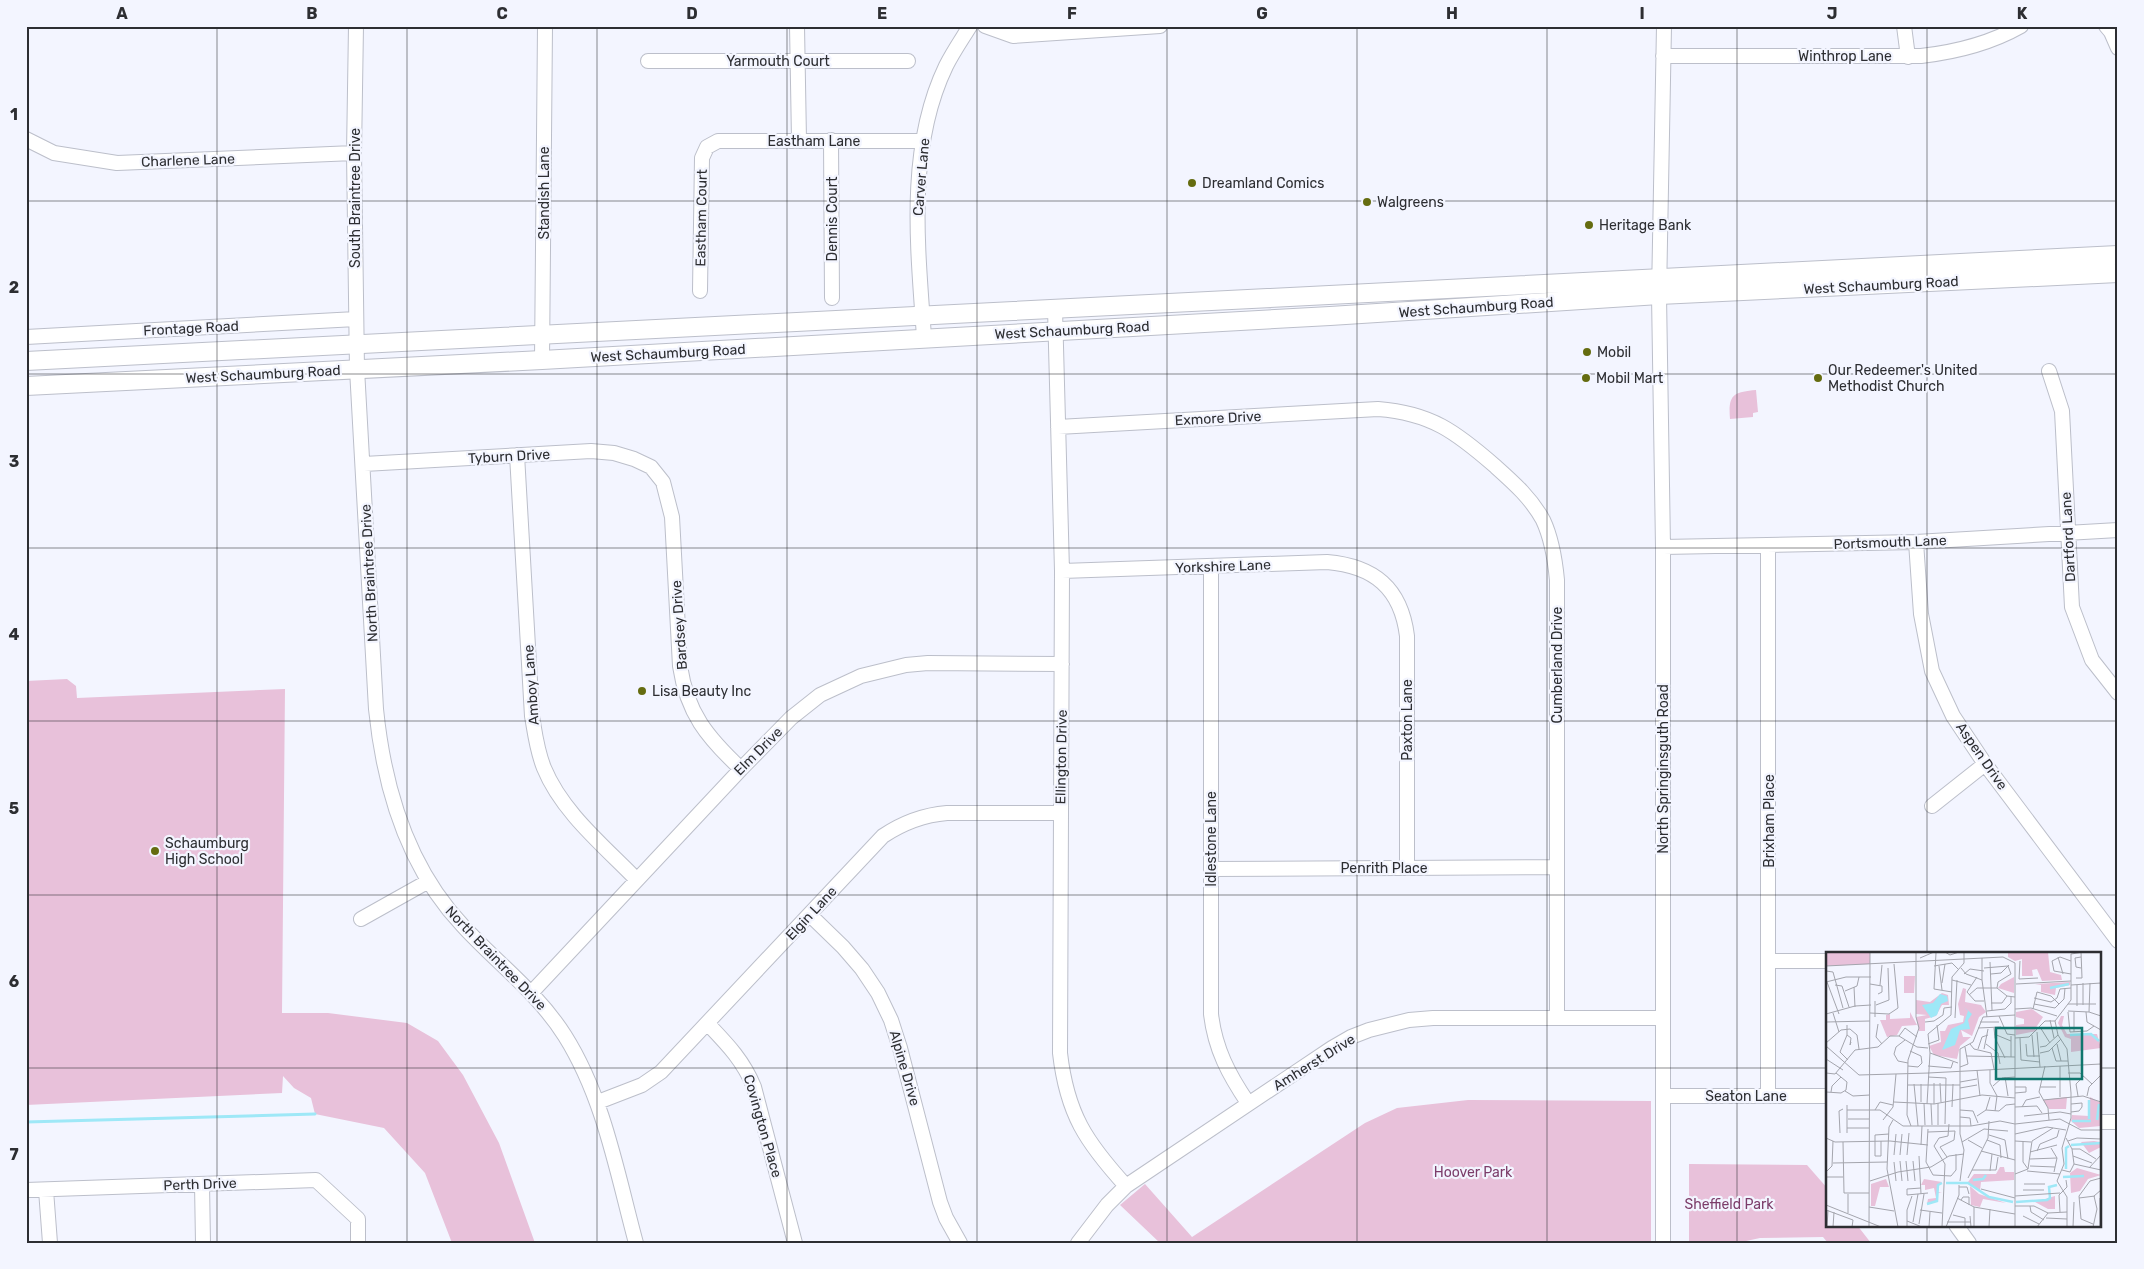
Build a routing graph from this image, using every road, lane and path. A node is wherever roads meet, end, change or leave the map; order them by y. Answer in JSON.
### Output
{"nodes":[{"id":1,"x":356,"y":26,"type":"edge"},
{"id":2,"x":545,"y":26,"type":"edge"},
{"id":3,"x":797,"y":26,"type":"edge"},
{"id":4,"x":970,"y":26,"type":"edge"},
{"id":5,"x":985,"y":26,"type":"edge"},
{"id":6,"x":1160,"y":26,"type":"edge"},
{"id":7,"x":1664,"y":26,"type":"edge"},
{"id":8,"x":1904,"y":26,"type":"edge"},
{"id":9,"x":2021,"y":26,"type":"edge"},
{"id":10,"x":2106,"y":26,"type":"edge"},
{"id":11,"x":1121,"y":28,"type":"edge"},
{"id":12,"x":2118,"y":48,"type":"edge"},
{"id":13,"x":1663,"y":56,"type":"junction"},
{"id":14,"x":1908,"y":57,"type":"junction"},
{"id":15,"x":797,"y":60,"type":"junction"},
{"id":16,"x":908,"y":61,"type":"dead end"},
{"id":17,"x":648,"y":62,"type":"dead end"},
{"id":18,"x":26,"y":139,"type":"edge"},
{"id":19,"x":799,"y":140,"type":"junction"},
{"id":20,"x":831,"y":140,"type":"junction"},
{"id":21,"x":923,"y":141,"type":"junction"},
{"id":22,"x":707,"y":147,"type":"joint"},
{"id":23,"x":354,"y":153,"type":"junction"},
{"id":24,"x":2118,"y":255,"type":"edge"},
{"id":25,"x":2118,"y":273,"type":"edge"},
{"id":26,"x":1659,"y":287,"type":"junction"},
{"id":27,"x":700,"y":291,"type":"dead end"},
{"id":28,"x":832,"y":298,"type":"dead end"},
{"id":29,"x":1055,"y":309,"type":"junction"},
{"id":30,"x":923,"y":316,"type":"junction"},
{"id":31,"x":356,"y":319,"type":"junction"},
{"id":32,"x":1057,"y":330,"type":"junction"},
{"id":33,"x":543,"y":334,"type":"junction"},
{"id":34,"x":26,"y":337,"type":"edge"},
{"id":35,"x":924,"y":337,"type":"junction"},
{"id":36,"x":356,"y":344,"type":"junction"},
{"id":37,"x":542,"y":360,"type":"junction"},
{"id":38,"x":26,"y":361,"type":"edge"},
{"id":39,"x":357,"y":369,"type":"junction"},
{"id":40,"x":2049,"y":371,"type":"dead end"},
{"id":41,"x":26,"y":386,"type":"edge"},
{"id":42,"x":1378,"y":410,"type":"joint"},
{"id":43,"x":1058,"y":427,"type":"junction"},
{"id":44,"x":517,"y":455,"type":"junction"},
{"id":45,"x":364,"y":464,"type":"junction"},
{"id":46,"x":651,"y":467,"type":"joint"},
{"id":47,"x":2118,"y":530,"type":"edge"},
{"id":48,"x":2067,"y":533,"type":"junction"},
{"id":49,"x":1916,"y":542,"type":"junction"},
{"id":50,"x":1768,"y":546,"type":"junction"},
{"id":51,"x":1663,"y":547,"type":"junction"},
{"id":52,"x":1211,"y":567,"type":"junction"},
{"id":53,"x":1062,"y":571,"type":"junction"},
{"id":54,"x":1380,"y":580,"type":"joint"},
{"id":55,"x":1062,"y":664,"type":"junction"},
{"id":56,"x":2118,"y":693,"type":"edge"},
{"id":57,"x":1985,"y":764,"type":"junction"},
{"id":58,"x":741,"y":768,"type":"junction"},
{"id":59,"x":1932,"y":806,"type":"dead end"},
{"id":60,"x":1061,"y":813,"type":"junction"},
{"id":61,"x":1557,"y":867,"type":"junction"},
{"id":62,"x":1407,"y":868,"type":"junction"},
{"id":63,"x":1212,"y":869,"type":"junction"},
{"id":64,"x":636,"y":879,"type":"junction"},
{"id":65,"x":427,"y":882,"type":"junction"},
{"id":66,"x":810,"y":915,"type":"junction"},
{"id":67,"x":361,"y":919,"type":"dead end"},
{"id":68,"x":2118,"y":942,"type":"edge"},
{"id":69,"x":1769,"y":960,"type":"junction"},
{"id":70,"x":1826,"y":961,"type":"edge"},
{"id":71,"x":532,"y":992,"type":"junction"},
{"id":72,"x":1556,"y":1018,"type":"junction"},
{"id":73,"x":1663,"y":1018,"type":"junction"},
{"id":74,"x":707,"y":1023,"type":"junction"},
{"id":75,"x":1768,"y":1095,"type":"junction"},
{"id":76,"x":1664,"y":1096,"type":"junction"},
{"id":77,"x":1826,"y":1096,"type":"edge"},
{"id":78,"x":598,"y":1102,"type":"junction"},
{"id":79,"x":1248,"y":1103,"type":"junction"},
{"id":80,"x":2102,"y":1122,"type":"edge"},
{"id":81,"x":2118,"y":1122,"type":"edge"},
{"id":82,"x":202,"y":1184,"type":"junction"},
{"id":83,"x":1126,"y":1186,"type":"junction"},
{"id":84,"x":26,"y":1190,"type":"edge"},
{"id":85,"x":46,"y":1190,"type":"junction"},
{"id":86,"x":1957,"y":1226,"type":"edge"},
{"id":87,"x":50,"y":1243,"type":"edge"},
{"id":88,"x":203,"y":1243,"type":"edge"},
{"id":89,"x":358,"y":1243,"type":"edge"},
{"id":90,"x":636,"y":1243,"type":"edge"},
{"id":91,"x":795,"y":1243,"type":"edge"},
{"id":92,"x":960,"y":1243,"type":"edge"},
{"id":93,"x":1078,"y":1243,"type":"edge"},
{"id":94,"x":1663,"y":1243,"type":"edge"},
{"id":95,"x":1969,"y":1243,"type":"edge"}],
"edges":[{"from":1,"to":23,"type":"street","name":"South Braintree Drive"},
{"from":2,"to":33,"type":"street","name":"Standish Lane"},
{"from":3,"to":15,"type":"street"},
{"from":4,"to":21,"type":"street","name":"Carver Lane"},
{"from":5,"to":11,"type":"street"},
{"from":6,"to":11,"type":"street"},
{"from":7,"to":13,"type":"street","name":"North Springinsguth Road"},
{"from":8,"to":14,"type":"street"},
{"from":9,"to":14,"type":"street","name":"Winthrop Lane"},
{"from":10,"to":12,"type":"street"},
{"from":13,"to":14,"type":"street","name":"Winthrop Lane"},
{"from":13,"to":26,"type":"street","name":"North Springinsguth Road"},
{"from":15,"to":16,"type":"street","name":"Yarmouth Court"},
{"from":15,"to":17,"type":"street","name":"Yarmouth Court"},
{"from":15,"to":19,"type":"street"},
{"from":18,"to":23,"type":"street","name":"Charlene Lane"},
{"from":19,"to":20,"type":"street","name":"Eastham Lane"},
{"from":19,"to":22,"type":"street","name":"Eastham Lane"},
{"from":20,"to":21,"type":"street","name":"Eastham Lane"},
{"from":20,"to":28,"type":"street","name":"Dennis Court"},
{"from":21,"to":30,"type":"street","name":"Carver Lane"},
{"from":22,"to":27,"type":"street","name":"Eastham Court"},
{"from":23,"to":31,"type":"street","name":"South Braintree Drive"},
{"from":24,"to":26,"type":"main road","name":"West Schaumburg Road"},
{"from":25,"to":26,"type":"main road","name":"West Schaumburg Road"},
{"from":26,"to":29,"type":"main road","name":"West Schaumburg Road"},
{"from":26,"to":32,"type":"main road","name":"West Schaumburg Road"},
{"from":26,"to":51,"type":"street","name":"North Springinsguth Road"},
{"from":29,"to":30,"type":"main road","name":"West Schaumburg Road"},
{"from":29,"to":32,"type":"street","name":"Ellington Drive"},
{"from":30,"to":33,"type":"main road","name":"West Schaumburg Road"},
{"from":30,"to":35,"type":"street","name":"Carver Lane"},
{"from":31,"to":34,"type":"street","name":"Frontage Road"},
{"from":31,"to":36,"type":"street","name":"South Braintree Drive"},
{"from":32,"to":35,"type":"main road","name":"West Schaumburg Road"},
{"from":32,"to":43,"type":"street","name":"Ellington Drive"},
{"from":33,"to":36,"type":"main road","name":"West Schaumburg Road"},
{"from":33,"to":37,"type":"street","name":"Standish Lane"},
{"from":35,"to":37,"type":"main road","name":"West Schaumburg Road"},
{"from":36,"to":38,"type":"main road","name":"West Schaumburg Road"},
{"from":36,"to":39,"type":"street","name":"South Braintree Drive"},
{"from":37,"to":39,"type":"main road","name":"West Schaumburg Road"},
{"from":39,"to":41,"type":"main road","name":"West Schaumburg Road"},
{"from":39,"to":45,"type":"street","name":"North Braintree Drive"},
{"from":40,"to":48,"type":"street","name":"Dartford Lane"},
{"from":42,"to":43,"type":"street","name":"Exmore Drive"},
{"from":42,"to":61,"type":"street","name":"Cumberland Drive"},
{"from":43,"to":53,"type":"street","name":"Ellington Drive"},
{"from":44,"to":45,"type":"street","name":"Tyburn Drive"},
{"from":44,"to":46,"type":"street","name":"Tyburn Drive"},
{"from":44,"to":64,"type":"street","name":"Amboy Lane"},
{"from":45,"to":65,"type":"street","name":"North Braintree Drive"},
{"from":46,"to":58,"type":"street","name":"Bardsey Drive"},
{"from":47,"to":48,"type":"street","name":"Portsmouth Lane"},
{"from":48,"to":49,"type":"street","name":"Portsmouth Lane"},
{"from":48,"to":56,"type":"street","name":"Dartford Lane"},
{"from":49,"to":50,"type":"street","name":"Portsmouth Lane"},
{"from":49,"to":57,"type":"street","name":"Aspen Drive"},
{"from":50,"to":51,"type":"street","name":"Portsmouth Lane"},
{"from":50,"to":69,"type":"street","name":"Brixham Place"},
{"from":51,"to":73,"type":"street","name":"North Springinsguth Road"},
{"from":52,"to":53,"type":"street","name":"Yorkshire Lane"},
{"from":52,"to":54,"type":"street","name":"Yorkshire Lane"},
{"from":52,"to":63,"type":"street","name":"Idlestone Lane"},
{"from":53,"to":55,"type":"street","name":"Ellington Drive"},
{"from":54,"to":62,"type":"street","name":"Paxton Lane"},
{"from":55,"to":58,"type":"street","name":"Elm Drive"},
{"from":55,"to":60,"type":"street","name":"Ellington Drive"},
{"from":57,"to":59,"type":"street"},
{"from":57,"to":68,"type":"street","name":"Aspen Drive"},
{"from":58,"to":64,"type":"street","name":"Elm Drive"},
{"from":60,"to":66,"type":"street","name":"Elgin Lane"},
{"from":60,"to":83,"type":"street","name":"Ellington Drive"},
{"from":61,"to":62,"type":"street","name":"Penrith Place"},
{"from":61,"to":72,"type":"street","name":"Cumberland Drive"},
{"from":62,"to":63,"type":"street","name":"Penrith Place"},
{"from":63,"to":79,"type":"street","name":"Idlestone Lane"},
{"from":64,"to":71,"type":"street","name":"Elm Drive"},
{"from":65,"to":67,"type":"street"},
{"from":65,"to":71,"type":"street","name":"North Braintree Drive"},
{"from":66,"to":74,"type":"street","name":"Elgin Lane"},
{"from":66,"to":92,"type":"street","name":"Alpine Drive"},
{"from":69,"to":70,"type":"street"},
{"from":69,"to":75,"type":"street","name":"Brixham Place"},
{"from":71,"to":78,"type":"street","name":"North Braintree Drive"},
{"from":72,"to":73,"type":"street","name":"Amherst Drive"},
{"from":72,"to":79,"type":"street","name":"Amherst Drive"},
{"from":73,"to":76,"type":"street","name":"North Springinsguth Road"},
{"from":74,"to":78,"type":"street","name":"Elgin Lane"},
{"from":74,"to":91,"type":"street","name":"Covington Place"},
{"from":75,"to":76,"type":"street","name":"Seaton Lane"},
{"from":75,"to":77,"type":"street","name":"Seaton Lane"},
{"from":76,"to":94,"type":"street","name":"North Springinsguth Road"},
{"from":78,"to":90,"type":"street","name":"North Braintree Drive"},
{"from":79,"to":83,"type":"street","name":"Amherst Drive"},
{"from":80,"to":81,"type":"street"},
{"from":82,"to":85,"type":"street","name":"Perth Drive"},
{"from":82,"to":88,"type":"street"},
{"from":82,"to":89,"type":"street","name":"Perth Drive"},
{"from":83,"to":93,"type":"street","name":"Amherst Drive"},
{"from":84,"to":85,"type":"street","name":"Perth Drive"},
{"from":85,"to":87,"type":"street"},
{"from":86,"to":95,"type":"street"}]}
